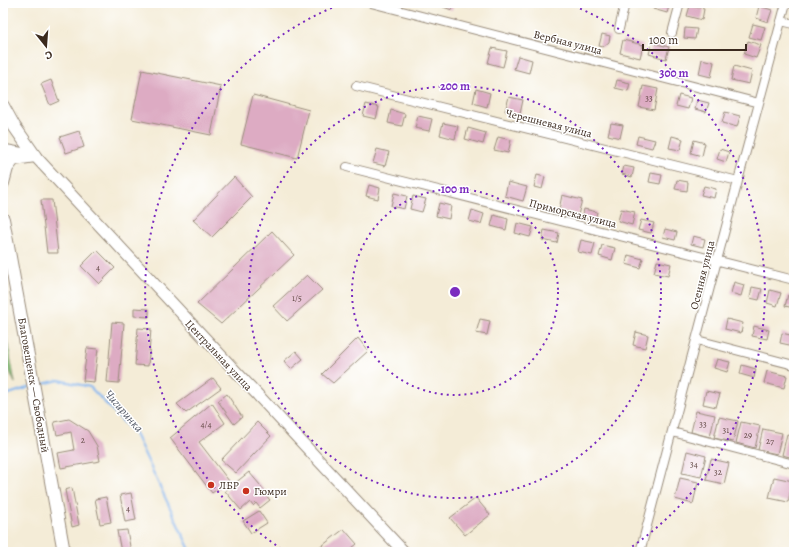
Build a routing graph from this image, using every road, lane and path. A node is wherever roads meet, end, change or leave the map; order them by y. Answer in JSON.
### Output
{"nodes":[{"id":1,"x":371,"y":3,"type":"edge"},
{"id":2,"x":625,"y":3,"type":"edge"},
{"id":3,"x":680,"y":3,"type":"edge"},
{"id":4,"x":786,"y":3,"type":"edge"},
{"id":5,"x":781,"y":21,"type":"junction"},
{"id":6,"x":794,"y":24,"type":"edge"},
{"id":7,"x":618,"y":29,"type":"dead end"},
{"id":8,"x":672,"y":33,"type":"dead end"},
{"id":9,"x":356,"y":86,"type":"dead end"},
{"id":10,"x":759,"y":103,"type":"junction"},
{"id":11,"x":3,"y":106,"type":"edge"},
{"id":12,"x":3,"y":150,"type":"edge"},
{"id":13,"x":35,"y":156,"type":"junction"},
{"id":14,"x":347,"y":167,"type":"dead end"},
{"id":15,"x":738,"y":180,"type":"junction"},
{"id":16,"x":3,"y":183,"type":"edge"},
{"id":17,"x":3,"y":219,"type":"edge"},
{"id":18,"x":717,"y":260,"type":"junction"},
{"id":19,"x":794,"y":280,"type":"edge"},
{"id":20,"x":697,"y":340,"type":"junction"},
{"id":21,"x":794,"y":365,"type":"edge"},
{"id":22,"x":672,"y":432,"type":"junction"},
{"id":23,"x":794,"y":464,"type":"edge"},
{"id":24,"x":64,"y":552,"type":"edge"},
{"id":25,"x":404,"y":552,"type":"edge"},
{"id":26,"x":640,"y":552,"type":"edge"}],
"edges":[{"from":1,"to":10,"type":"street","name":"Вербная улица"},
{"from":2,"to":7,"type":"street"},
{"from":3,"to":8,"type":"street"},
{"from":4,"to":5,"type":"street","name":"Осенняя улица"},
{"from":5,"to":6,"type":"street"},
{"from":5,"to":10,"type":"street","name":"Осенняя улица"},
{"from":9,"to":15,"type":"street","name":"Черешневая улица"},
{"from":10,"to":15,"type":"street","name":"Осенняя улица"},
{"from":11,"to":13,"type":"main road"},
{"from":12,"to":13,"type":"street"},
{"from":13,"to":16,"type":"main road"},
{"from":13,"to":25,"type":"street","name":"Центральная улица"},
{"from":14,"to":18,"type":"street","name":"Приморская улица"},
{"from":15,"to":18,"type":"street","name":"Осенняя улица"},
{"from":17,"to":24,"type":"main road","name":"Благовещенск — Свободный"},
{"from":18,"to":19,"type":"street","name":"Приморская улица"},
{"from":18,"to":20,"type":"street","name":"Осенняя улица"},
{"from":20,"to":21,"type":"street"},
{"from":20,"to":22,"type":"street","name":"Осенняя улица"},
{"from":22,"to":23,"type":"street"},
{"from":22,"to":26,"type":"street","name":"Осенняя улица"}]}
